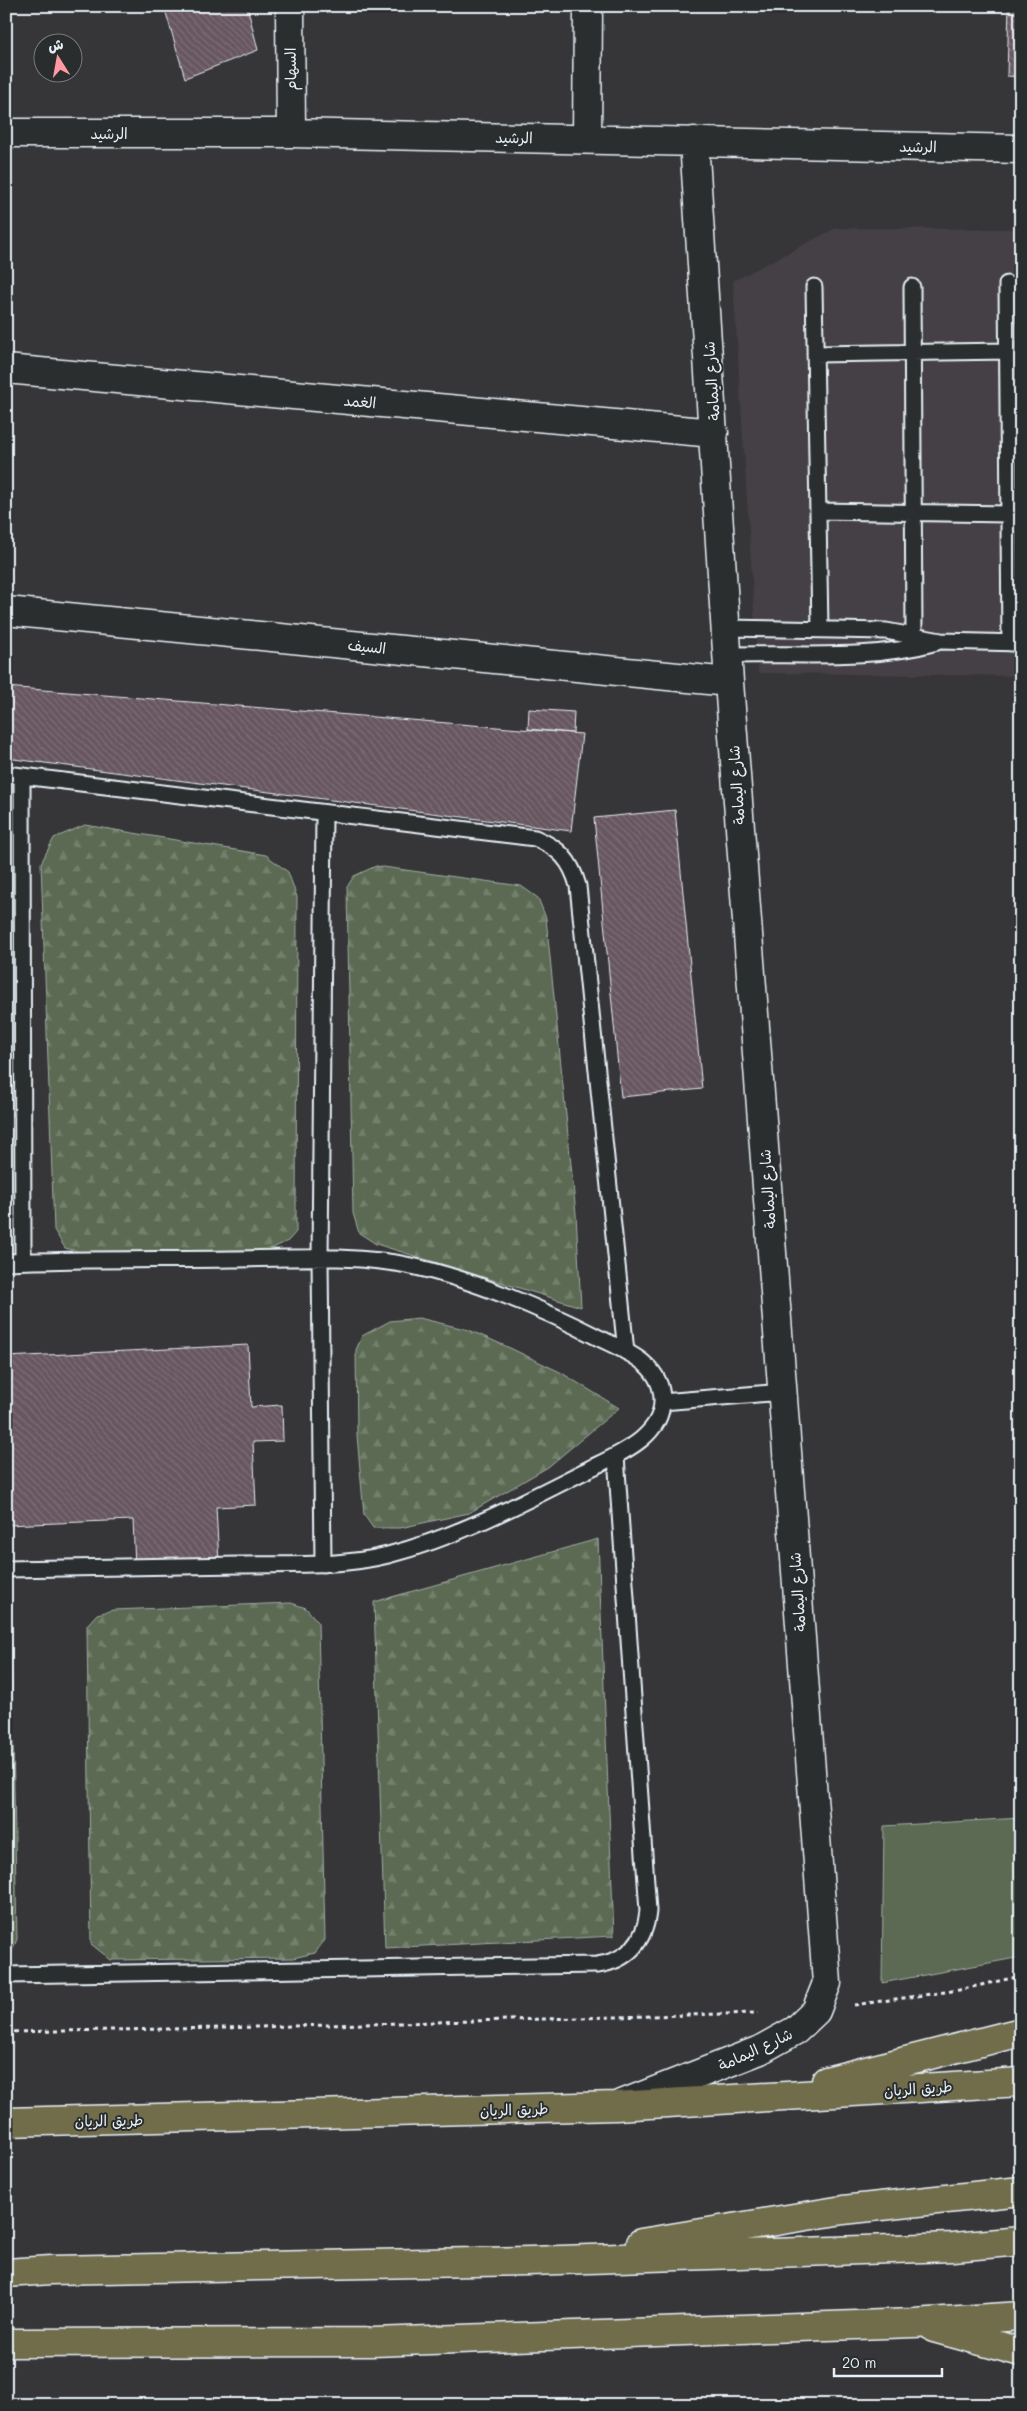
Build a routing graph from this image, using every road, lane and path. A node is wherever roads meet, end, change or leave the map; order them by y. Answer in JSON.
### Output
{"nodes":[{"id":1,"x":290,"y":6,"type":"edge"},
{"id":2,"x":588,"y":6,"type":"edge"},
{"id":3,"x":291,"y":133,"type":"junction"},
{"id":4,"x":6,"y":134,"type":"edge"},
{"id":5,"x":587,"y":139,"type":"junction"},
{"id":6,"x":694,"y":141,"type":"junction"},
{"id":7,"x":1021,"y":149,"type":"edge"},
{"id":8,"x":1007,"y":284,"type":"dead end"},
{"id":9,"x":814,"y":287,"type":"dead end"},
{"id":10,"x":912,"y":288,"type":"dead end"},
{"id":11,"x":1008,"y":351,"type":"junction"},
{"id":12,"x":912,"y":352,"type":"junction"},
{"id":13,"x":815,"y":354,"type":"junction"},
{"id":14,"x":6,"y":369,"type":"edge"},
{"id":15,"x":714,"y":433,"type":"junction"},
{"id":16,"x":818,"y":511,"type":"junction"},
{"id":17,"x":913,"y":513,"type":"junction"},
{"id":18,"x":1009,"y":514,"type":"junction"},
{"id":19,"x":6,"y":611,"type":"edge"},
{"id":20,"x":725,"y":628,"type":"junction"},
{"id":21,"x":820,"y":630,"type":"junction"},
{"id":22,"x":914,"y":635,"type":"junction"},
{"id":23,"x":941,"y":641,"type":"junction"},
{"id":24,"x":1015,"y":643,"type":"edge"},
{"id":25,"x":727,"y":655,"type":"junction"},
{"id":26,"x":728,"y":682,"type":"junction"},
{"id":27,"x":6,"y":774,"type":"edge"},
{"id":28,"x":22,"y":776,"type":"junction"},
{"id":29,"x":324,"y":814,"type":"junction"},
{"id":30,"x":320,"y":1258,"type":"junction"},
{"id":31,"x":23,"y":1261,"type":"junction"},
{"id":32,"x":6,"y":1262,"type":"edge"},
{"id":33,"x":626,"y":1352,"type":"junction"},
{"id":34,"x":782,"y":1392,"type":"junction"},
{"id":35,"x":662,"y":1402,"type":"junction"},
{"id":36,"x":616,"y":1456,"type":"junction"},
{"id":37,"x":323,"y":1564,"type":"junction"},
{"id":38,"x":6,"y":1569,"type":"edge"},
{"id":39,"x":6,"y":1975,"type":"edge"},
{"id":40,"x":1021,"y":1976,"type":"edge"},
{"id":41,"x":816,"y":2011,"type":"junction"},
{"id":42,"x":767,"y":2012,"type":"dead end"},
{"id":43,"x":6,"y":2032,"type":"edge"},
{"id":44,"x":1021,"y":2032,"type":"edge"},
{"id":45,"x":1021,"y":2082,"type":"edge"},
{"id":46,"x":759,"y":2098,"type":"junction"},
{"id":47,"x":616,"y":2106,"type":"junction"},
{"id":48,"x":6,"y":2110,"type":"edge"},
{"id":49,"x":112,"y":2120,"type":"junction"},
{"id":50,"x":6,"y":2122,"type":"edge"},
{"id":51,"x":1021,"y":2191,"type":"edge"},
{"id":52,"x":1021,"y":2241,"type":"edge"},
{"id":53,"x":529,"y":2261,"type":"junction"},
{"id":54,"x":6,"y":2274,"type":"edge"},
{"id":55,"x":1021,"y":2316,"type":"edge"},
{"id":56,"x":914,"y":2323,"type":"junction"},
{"id":57,"x":6,"y":2343,"type":"edge"},
{"id":58,"x":1021,"y":2352,"type":"edge"}],
"edges":[{"from":1,"to":3,"type":"street","name":"السهام"},
{"from":2,"to":5,"type":"street"},
{"from":3,"to":4,"type":"street","name":"الرشيد"},
{"from":3,"to":5,"type":"street","name":"الرشيد"},
{"from":5,"to":6,"type":"street","name":"الرشيد"},
{"from":6,"to":7,"type":"street","name":"الرشيد"},
{"from":6,"to":15,"type":"street","name":"شارع اليمامة"},
{"from":8,"to":11,"type":"lane"},
{"from":9,"to":13,"type":"lane"},
{"from":10,"to":12,"type":"lane"},
{"from":11,"to":12,"type":"lane"},
{"from":11,"to":18,"type":"lane"},
{"from":12,"to":13,"type":"lane"},
{"from":12,"to":17,"type":"lane"},
{"from":13,"to":16,"type":"lane"},
{"from":14,"to":15,"type":"street","name":"الغمد"},
{"from":15,"to":20,"type":"street","name":"شارع اليمامة"},
{"from":16,"to":17,"type":"lane"},
{"from":16,"to":21,"type":"lane"},
{"from":17,"to":18,"type":"lane"},
{"from":17,"to":22,"type":"lane"},
{"from":18,"to":24,"type":"lane"},
{"from":19,"to":26,"type":"street","name":"السيف"},
{"from":20,"to":21,"type":"lane"},
{"from":20,"to":25,"type":"street","name":"شارع اليمامة"},
{"from":21,"to":22,"type":"lane"},
{"from":22,"to":23,"type":"lane"},
{"from":23,"to":24,"type":"lane"},
{"from":23,"to":25,"type":"lane"},
{"from":25,"to":26,"type":"street","name":"شارع اليمامة"},
{"from":26,"to":34,"type":"street","name":"شارع اليمامة"},
{"from":27,"to":28,"type":"lane"},
{"from":28,"to":29,"type":"lane"},
{"from":28,"to":31,"type":"lane"},
{"from":29,"to":30,"type":"lane"},
{"from":29,"to":33,"type":"lane"},
{"from":30,"to":31,"type":"lane"},
{"from":30,"to":33,"type":"lane"},
{"from":30,"to":37,"type":"lane"},
{"from":31,"to":32,"type":"lane"},
{"from":33,"to":35,"type":"lane"},
{"from":34,"to":35,"type":"lane"},
{"from":34,"to":41,"type":"street","name":"شارع اليمامة"},
{"from":35,"to":36,"type":"lane"},
{"from":36,"to":37,"type":"lane"},
{"from":36,"to":39,"type":"lane"},
{"from":37,"to":38,"type":"lane"},
{"from":40,"to":41,"type":"path"},
{"from":41,"to":47,"type":"street","name":"شارع اليمامة"},
{"from":42,"to":43,"type":"path"},
{"from":44,"to":46,"type":"highway"},
{"from":45,"to":46,"type":"highway","name":"طريق الريان"},
{"from":46,"to":47,"type":"highway","name":"طريق الريان"},
{"from":47,"to":49,"type":"highway","name":"طريق الريان"},
{"from":48,"to":49,"type":"highway"},
{"from":49,"to":50,"type":"highway","name":"طريق الريان"},
{"from":51,"to":53,"type":"highway"},
{"from":52,"to":53,"type":"highway"},
{"from":53,"to":54,"type":"highway"},
{"from":55,"to":56,"type":"highway"},
{"from":56,"to":57,"type":"highway"},
{"from":56,"to":58,"type":"highway"}]}
